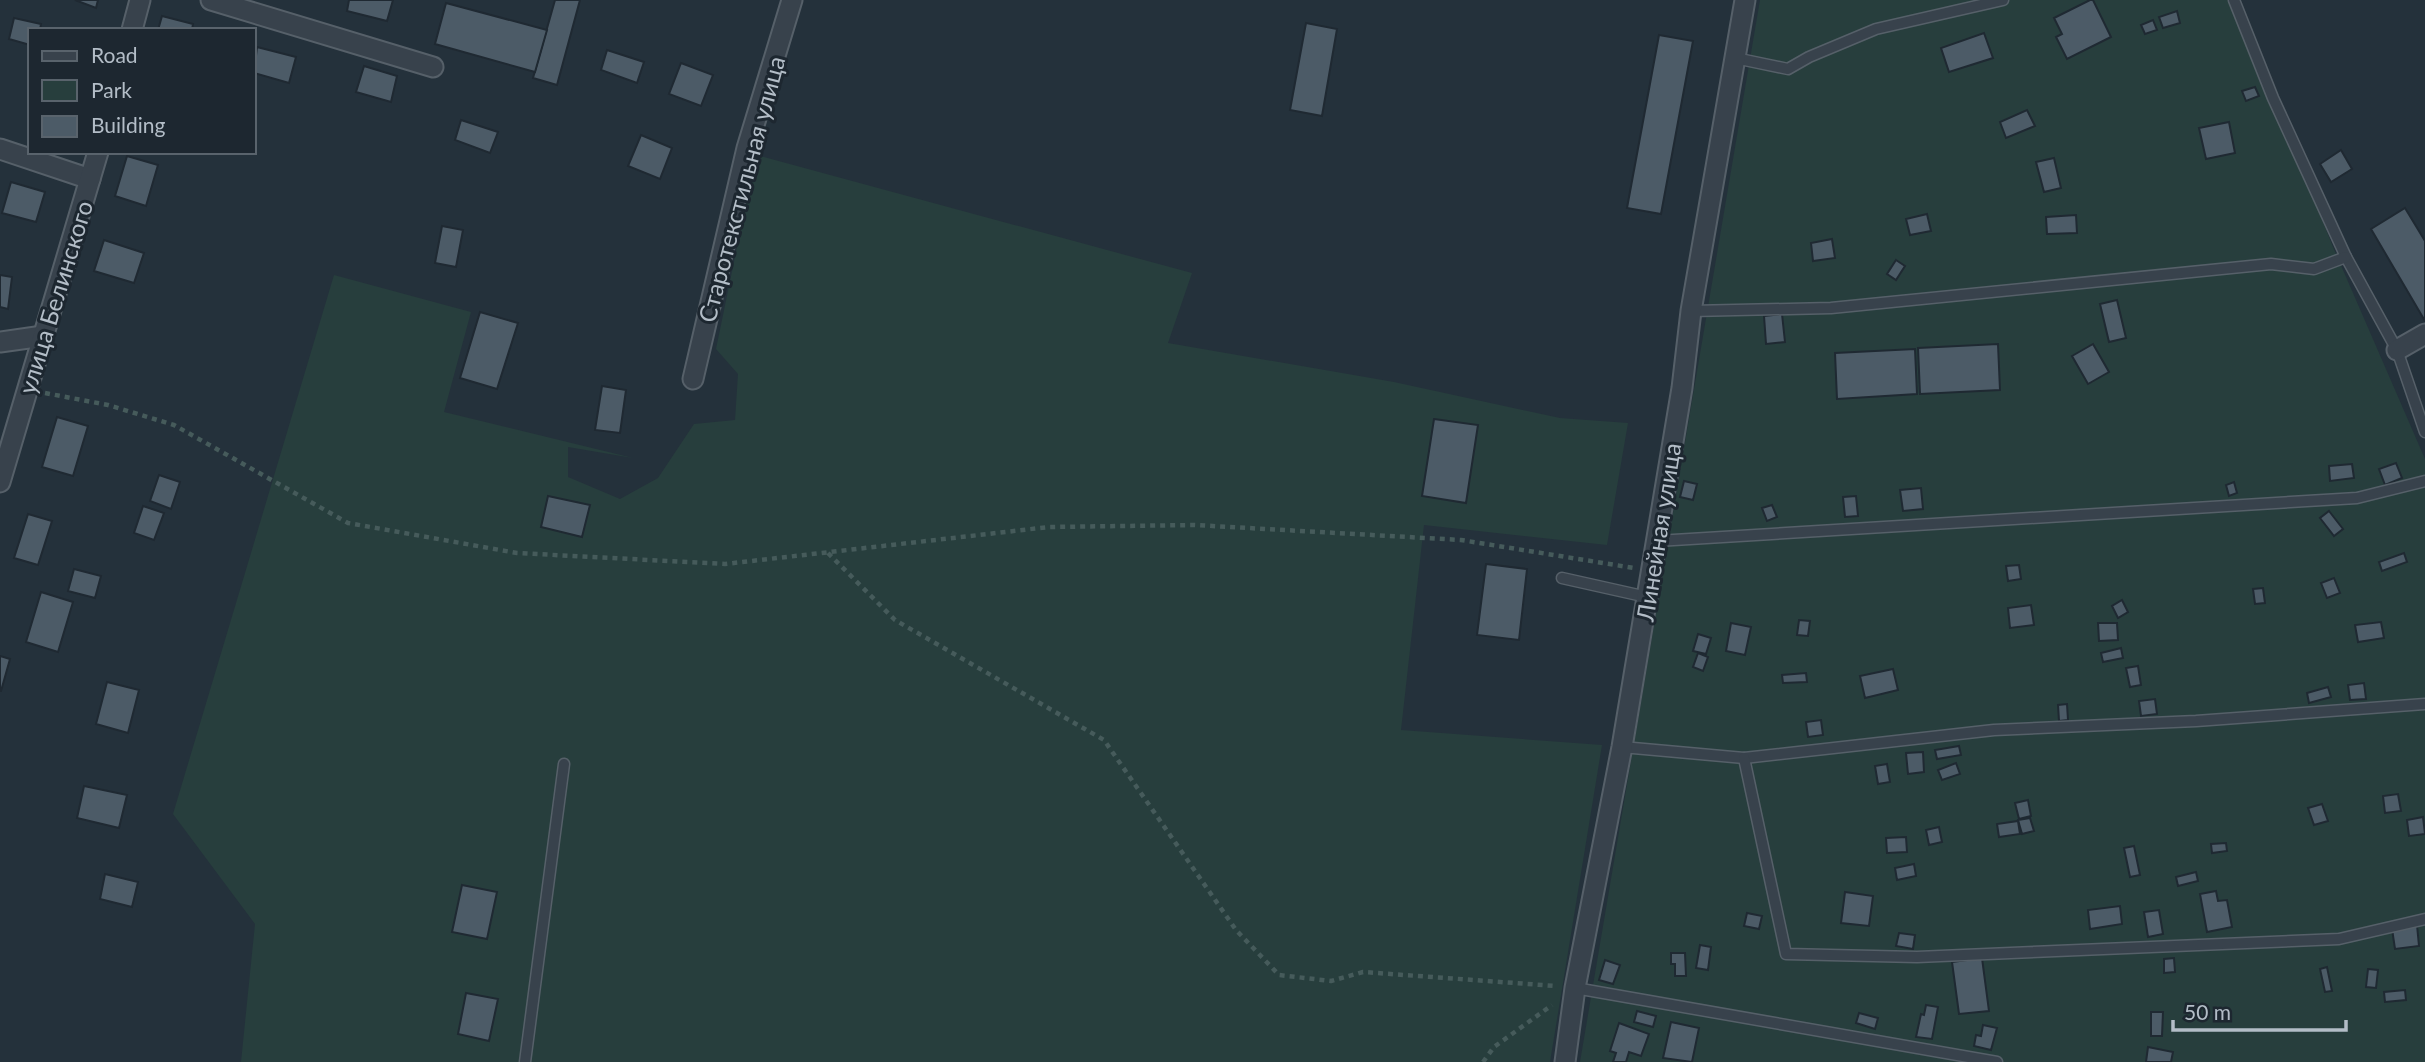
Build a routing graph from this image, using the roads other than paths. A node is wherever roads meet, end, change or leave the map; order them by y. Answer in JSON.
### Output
{"nodes":[{"id":1,"x":140,"y":0,"type":"edge"},
{"id":2,"x":211,"y":0,"type":"edge"},
{"id":3,"x":792,"y":0,"type":"edge"},
{"id":4,"x":1745,"y":0,"type":"edge"},
{"id":5,"x":2003,"y":0,"type":"edge"},
{"id":6,"x":2234,"y":0,"type":"edge"},
{"id":7,"x":133,"y":28,"type":"edge"},
{"id":8,"x":1735,"y":58,"type":"junction"},
{"id":9,"x":433,"y":66,"type":"dead end"},
{"id":10,"x":0,"y":149,"type":"edge"},
{"id":11,"x":97,"y":154,"type":"edge"},
{"id":12,"x":90,"y":179,"type":"junction"},
{"id":13,"x":2346,"y":257,"type":"junction"},
{"id":14,"x":1691,"y":311,"type":"junction"},
{"id":15,"x":2425,"y":334,"type":"edge"},
{"id":16,"x":43,"y":337,"type":"junction"},
{"id":17,"x":0,"y":342,"type":"edge"},
{"id":18,"x":2397,"y":350,"type":"junction"},
{"id":19,"x":693,"y":379,"type":"dead end"},
{"id":20,"x":2425,"y":432,"type":"edge"},
{"id":21,"x":2425,"y":481,"type":"edge"},
{"id":22,"x":0,"y":482,"type":"edge"},
{"id":23,"x":1657,"y":541,"type":"junction"},
{"id":24,"x":1562,"y":578,"type":"dead end"},
{"id":25,"x":1647,"y":597,"type":"junction"},
{"id":26,"x":2425,"y":704,"type":"edge"},
{"id":27,"x":1622,"y":747,"type":"junction"},
{"id":28,"x":1744,"y":758,"type":"junction"},
{"id":29,"x":564,"y":764,"type":"dead end"},
{"id":30,"x":2425,"y":919,"type":"edge"},
{"id":31,"x":1576,"y":988,"type":"junction"},
{"id":32,"x":525,"y":1062,"type":"edge"},
{"id":33,"x":1565,"y":1062,"type":"edge"},
{"id":34,"x":1997,"y":1062,"type":"edge"}],
"edges":[{"from":1,"to":7,"type":"street"},
{"from":2,"to":9,"type":"street"},
{"from":3,"to":19,"type":"street","name":"Старотекстильная улица"},
{"from":4,"to":8,"type":"street","name":"Линейная улица"},
{"from":5,"to":8,"type":"lane"},
{"from":6,"to":13,"type":"lane"},
{"from":8,"to":14,"type":"street","name":"Линейная улица"},
{"from":10,"to":12,"type":"street"},
{"from":11,"to":12,"type":"street","name":"улица Белинского"},
{"from":12,"to":16,"type":"street","name":"улица Белинского"},
{"from":13,"to":14,"type":"lane"},
{"from":13,"to":18,"type":"lane"},
{"from":14,"to":23,"type":"street","name":"Линейная улица"},
{"from":15,"to":18,"type":"street"},
{"from":16,"to":17,"type":"street"},
{"from":16,"to":22,"type":"street","name":"улица Белинского"},
{"from":18,"to":20,"type":"lane"},
{"from":21,"to":23,"type":"lane"},
{"from":23,"to":25,"type":"street","name":"Линейная улица"},
{"from":24,"to":25,"type":"lane"},
{"from":25,"to":27,"type":"street","name":"Линейная улица"},
{"from":26,"to":28,"type":"lane"},
{"from":27,"to":28,"type":"lane"},
{"from":27,"to":31,"type":"street","name":"Линейная улица"},
{"from":28,"to":30,"type":"lane"},
{"from":29,"to":32,"type":"lane"},
{"from":31,"to":33,"type":"street","name":"Линейная улица"},
{"from":31,"to":34,"type":"lane"}]}
